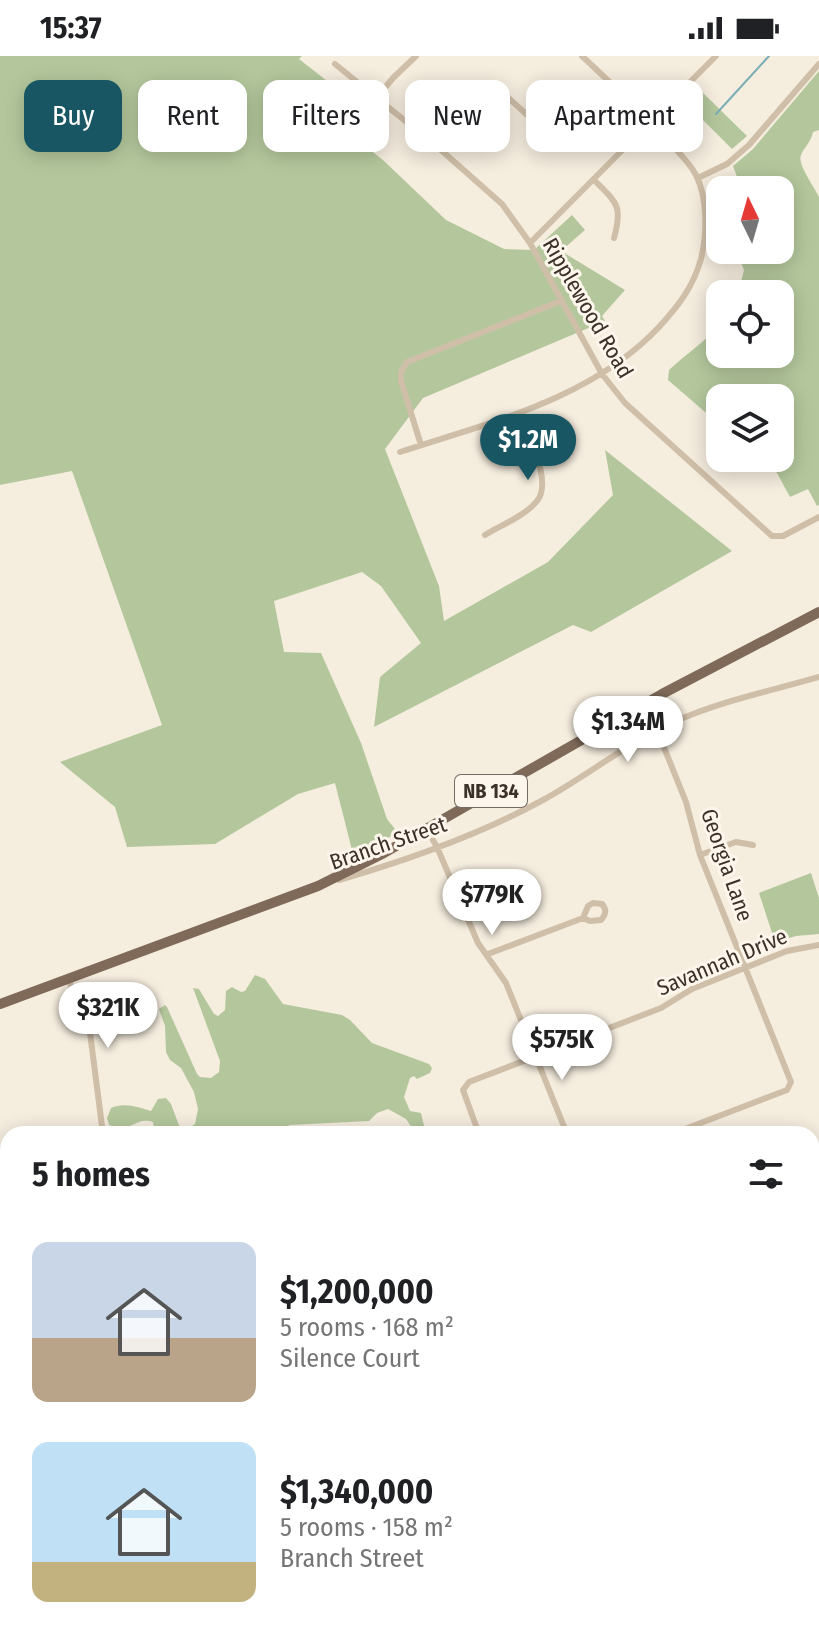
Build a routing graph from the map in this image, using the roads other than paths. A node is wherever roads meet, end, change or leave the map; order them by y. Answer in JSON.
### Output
{"nodes":[{"id":1,"x":416,"y":56,"type":"edge"},
{"id":2,"x":582,"y":56,"type":"edge"},
{"id":3,"x":716,"y":56,"type":"edge"},
{"id":4,"x":335,"y":64,"type":"dead end"},
{"id":5,"x":819,"y":64,"type":"edge"},
{"id":6,"x":353,"y":80,"type":"edge"},
{"id":7,"x":607,"y":80,"type":"edge"},
{"id":8,"x":693,"y":80,"type":"edge"},
{"id":9,"x":389,"y":84,"type":"edge"},
{"id":10,"x":510,"y":99,"type":"edge"},
{"id":11,"x":389,"y":110,"type":"edge"},
{"id":12,"x":526,"y":114,"type":"edge"},
{"id":13,"x":405,"y":122,"type":"edge"},
{"id":14,"x":443,"y":152,"type":"edge"},
{"id":15,"x":623,"y":152,"type":"edge"},
{"id":16,"x":676,"y":152,"type":"edge"},
{"id":17,"x":698,"y":178,"type":"junction"},
{"id":18,"x":595,"y":181,"type":"junction"},
{"id":19,"x":614,"y":238,"type":"dead end"},
{"id":20,"x":530,"y":243,"type":"junction"},
{"id":21,"x":561,"y":301,"type":"junction"},
{"id":22,"x":602,"y":374,"type":"junction"},
{"id":23,"x":520,"y":413,"type":"junction"},
{"id":24,"x":421,"y":445,"type":"junction"},
{"id":25,"x":400,"y":452,"type":"dead end"},
{"id":26,"x":819,"y":517,"type":"edge"},
{"id":27,"x":485,"y":535,"type":"dead end"},
{"id":28,"x":819,"y":612,"type":"edge"},
{"id":29,"x":819,"y":677,"type":"edge"},
{"id":30,"x":657,"y":730,"type":"junction"},
{"id":31,"x":426,"y":828,"type":"junction"},
{"id":32,"x":753,"y":845,"type":"dead end"},
{"id":33,"x":437,"y":847,"type":"junction"},
{"id":34,"x":700,"y":855,"type":"junction"},
{"id":35,"x":318,"y":886,"type":"junction"},
{"id":36,"x":583,"y":918,"type":"dead end"},
{"id":37,"x":819,"y":945,"type":"edge"},
{"id":38,"x":488,"y":954,"type":"junction"},
{"id":39,"x":745,"y":968,"type":"junction"},
{"id":40,"x":68,"y":978,"type":"junction"},
{"id":41,"x":0,"y":1004,"type":"edge"},
{"id":42,"x":535,"y":1056,"type":"junction"},
{"id":43,"x":102,"y":1126,"type":"edge"},
{"id":44,"x":476,"y":1126,"type":"edge"},
{"id":45,"x":564,"y":1126,"type":"edge"},
{"id":46,"x":693,"y":1126,"type":"edge"},
{"id":47,"x":0,"y":1370,"type":"edge"},
{"id":48,"x":0,"y":1383,"type":"edge"}],
"edges":[{"from":1,"to":9,"type":"street"},
{"from":2,"to":7,"type":"street"},
{"from":3,"to":8,"type":"street"},
{"from":4,"to":6,"type":"street","name":"Ripplewood Road"},
{"from":5,"to":17,"type":"street"},
{"from":10,"to":12,"type":"street"},
{"from":11,"to":13,"type":"street","name":"Ripplewood Road"},
{"from":14,"to":20,"type":"street","name":"Ripplewood Road"},
{"from":15,"to":18,"type":"street"},
{"from":16,"to":17,"type":"street"},
{"from":17,"to":22,"type":"street"},
{"from":18,"to":19,"type":"street"},
{"from":18,"to":20,"type":"street"},
{"from":20,"to":21,"type":"street","name":"Ripplewood Road"},
{"from":21,"to":22,"type":"street","name":"Ripplewood Road"},
{"from":21,"to":24,"type":"street"},
{"from":22,"to":23,"type":"street"},
{"from":22,"to":26,"type":"street","name":"Ripplewood Road"},
{"from":23,"to":24,"type":"street"},
{"from":23,"to":27,"type":"street"},
{"from":24,"to":25,"type":"street"},
{"from":28,"to":31,"type":"main road","number":"NB 134"},
{"from":29,"to":30,"type":"street","name":"Branch Street"},
{"from":30,"to":33,"type":"street","name":"Branch Street"},
{"from":30,"to":34,"type":"street","name":"Georgia Lane"},
{"from":31,"to":33,"type":"street"},
{"from":31,"to":35,"type":"main road","number":"NB 134"},
{"from":32,"to":34,"type":"street"},
{"from":33,"to":35,"type":"street","name":"Branch Street"},
{"from":33,"to":38,"type":"street"},
{"from":34,"to":39,"type":"street","name":"Georgia Lane"},
{"from":35,"to":40,"type":"main road","number":"NB 134"},
{"from":36,"to":38,"type":"street"},
{"from":37,"to":39,"type":"street","name":"Savannah Drive"},
{"from":38,"to":42,"type":"street"},
{"from":39,"to":42,"type":"street","name":"Savannah Drive"},
{"from":39,"to":46,"type":"street","name":"Georgia Lane"},
{"from":40,"to":41,"type":"main road","number":"NB 134"},
{"from":40,"to":43,"type":"street"},
{"from":42,"to":44,"type":"street","name":"Savannah Drive"},
{"from":42,"to":45,"type":"street"},
{"from":47,"to":48,"type":"street"}]}
